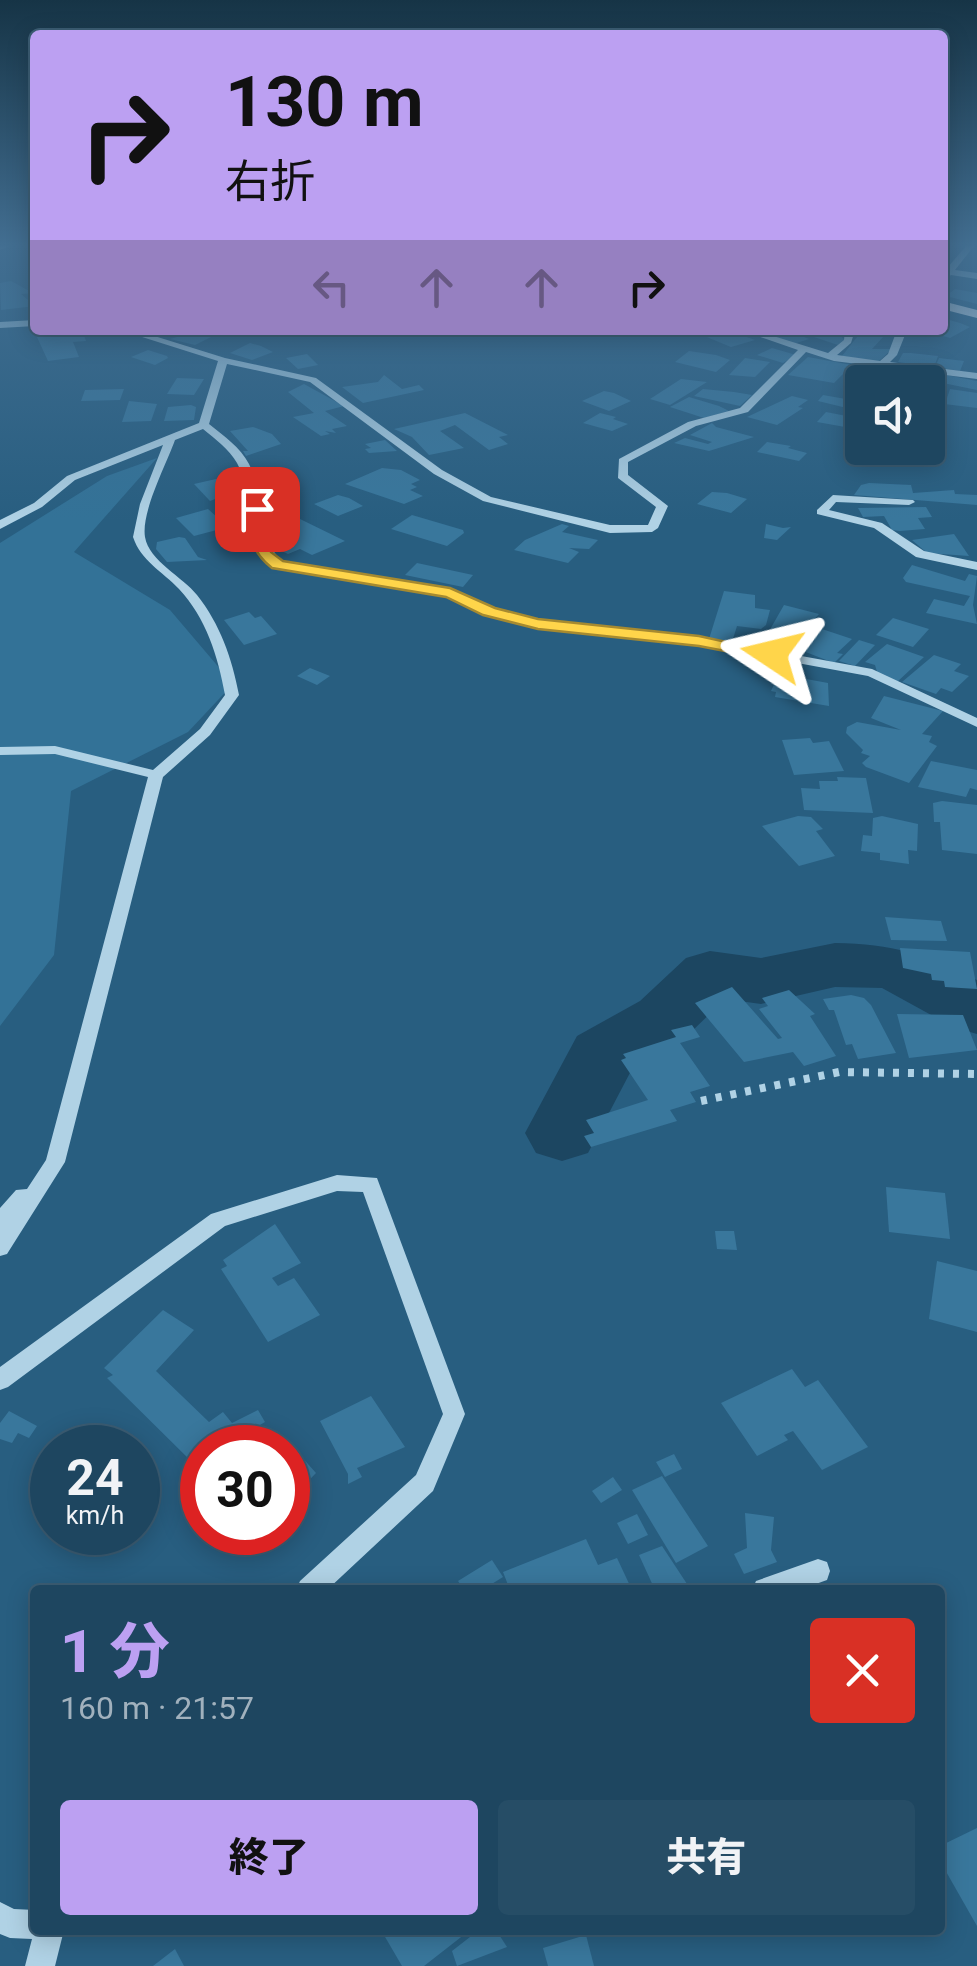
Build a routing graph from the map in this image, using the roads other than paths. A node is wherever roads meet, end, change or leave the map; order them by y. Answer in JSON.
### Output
{"nodes":[{"id":1,"x":150,"y":338,"type":"edge"},
{"id":2,"x":766,"y":338,"type":"edge"},
{"id":3,"x":849,"y":338,"type":"edge"},
{"id":4,"x":899,"y":338,"type":"edge"},
{"id":5,"x":802,"y":351,"type":"junction"},
{"id":6,"x":829,"y":357,"type":"junction"},
{"id":7,"x":223,"y":360,"type":"junction"},
{"id":8,"x":880,"y":365,"type":"joint"},
{"id":9,"x":945,"y":372,"type":"edge"},
{"id":10,"x":977,"y":376,"type":"edge"},
{"id":11,"x":204,"y":425,"type":"junction"},
{"id":12,"x":170,"y":440,"type":"junction"},
{"id":13,"x":909,"y":502,"type":"dead end"},
{"id":14,"x":0,"y":525,"type":"edge"},
{"id":15,"x":977,"y":566,"type":"edge"},
{"id":16,"x":977,"y":723,"type":"edge"},
{"id":17,"x":0,"y":751,"type":"edge"},
{"id":18,"x":156,"y":776,"type":"junction"},
{"id":19,"x":55,"y":1162,"type":"junction"},
{"id":20,"x":0,"y":1222,"type":"edge"},
{"id":21,"x":0,"y":1248,"type":"edge"},
{"id":22,"x":0,"y":1380,"type":"edge"},
{"id":23,"x":818,"y":1570,"type":"dead end"},
{"id":24,"x":315,"y":1585,"type":"edge"},
{"id":25,"x":778,"y":1585,"type":"edge"},
{"id":26,"x":0,"y":1917,"type":"edge"},
{"id":27,"x":30,"y":1925,"type":"edge"},
{"id":28,"x":49,"y":1935,"type":"edge"},
{"id":29,"x":40,"y":1966,"type":"edge"}],
"edges":[{"from":1,"to":7,"type":"street"},
{"from":2,"to":5,"type":"street"},
{"from":3,"to":6,"type":"street"},
{"from":4,"to":8,"type":"street"},
{"from":5,"to":6,"type":"street"},
{"from":5,"to":7,"type":"street"},
{"from":6,"to":8,"type":"street"},
{"from":7,"to":11,"type":"street"},
{"from":9,"to":10,"type":"street"},
{"from":11,"to":12,"type":"street"},
{"from":11,"to":16,"type":"street"},
{"from":12,"to":14,"type":"street"},
{"from":12,"to":18,"type":"street"},
{"from":13,"to":15,"type":"street"},
{"from":17,"to":18,"type":"street"},
{"from":18,"to":19,"type":"street"},
{"from":19,"to":20,"type":"street"},
{"from":19,"to":21,"type":"street"},
{"from":22,"to":24,"type":"street"},
{"from":23,"to":25,"type":"street"},
{"from":26,"to":27,"type":"street"},
{"from":28,"to":29,"type":"street"}]}
